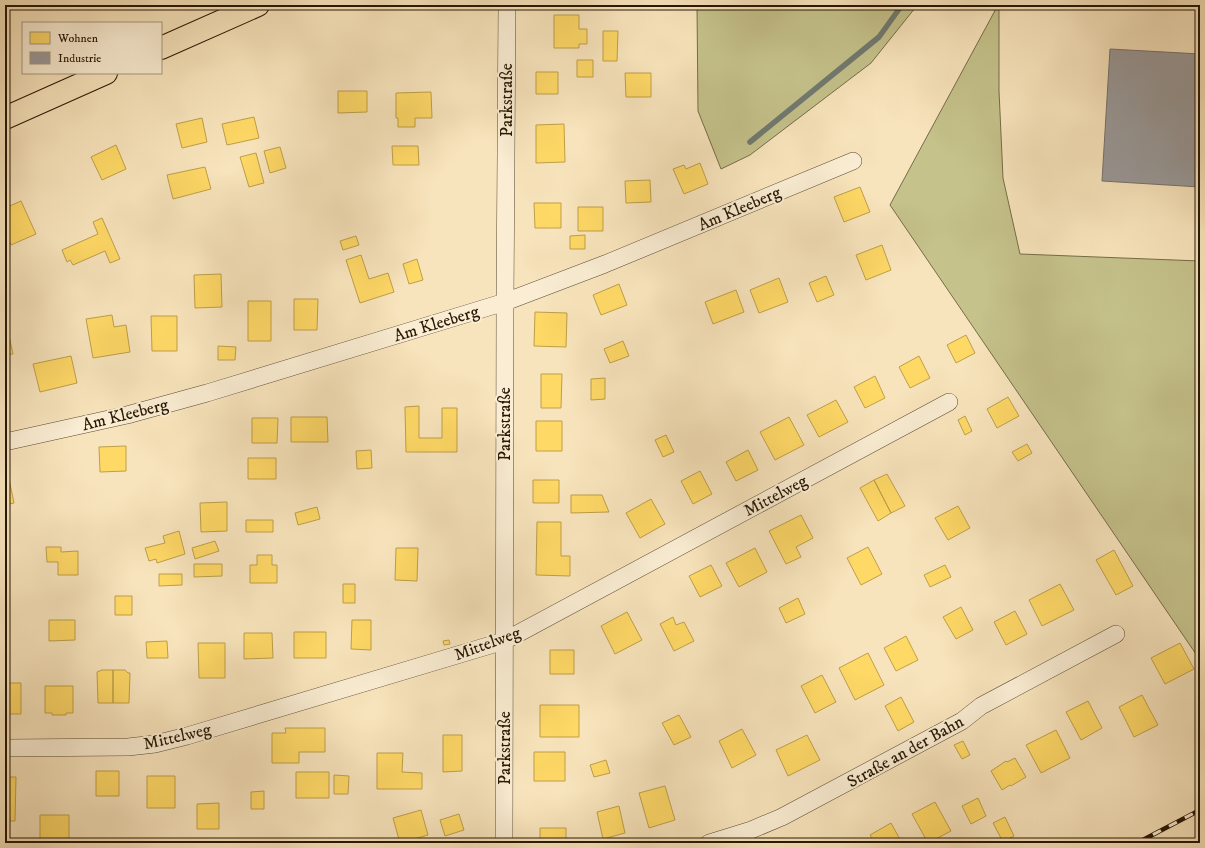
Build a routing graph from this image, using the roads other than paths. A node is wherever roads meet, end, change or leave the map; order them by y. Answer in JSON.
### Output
{"nodes":[{"id":1,"x":258,"y":5,"type":"edge"},
{"id":2,"x":507,"y":5,"type":"edge"},
{"id":3,"x":162,"y":48,"type":"edge"},
{"id":4,"x":104,"y":74,"type":"edge"},
{"id":5,"x":5,"y":118,"type":"edge"},
{"id":6,"x":852,"y":161,"type":"dead end"},
{"id":7,"x":505,"y":302,"type":"junction"},
{"id":8,"x":949,"y":402,"type":"dead end"},
{"id":9,"x":5,"y":442,"type":"edge"},
{"id":10,"x":1116,"y":634,"type":"dead end"},
{"id":11,"x":504,"y":641,"type":"junction"},
{"id":12,"x":5,"y":748,"type":"edge"},
{"id":13,"x":504,"y":843,"type":"edge"},
{"id":14,"x":709,"y":843,"type":"edge"}],
"edges":[{"from":1,"to":3,"type":"main road"},
{"from":2,"to":7,"type":"street","name":"Parkstraße"},
{"from":4,"to":5,"type":"main road"},
{"from":6,"to":7,"type":"street","name":"Am Kleeberg"},
{"from":7,"to":9,"type":"street","name":"Am Kleeberg"},
{"from":7,"to":11,"type":"street","name":"Parkstraße"},
{"from":8,"to":11,"type":"street","name":"Mittelweg"},
{"from":10,"to":14,"type":"street","name":"Straße an der Bahn"},
{"from":11,"to":12,"type":"street","name":"Mittelweg"},
{"from":11,"to":13,"type":"street","name":"Parkstraße"}]}
